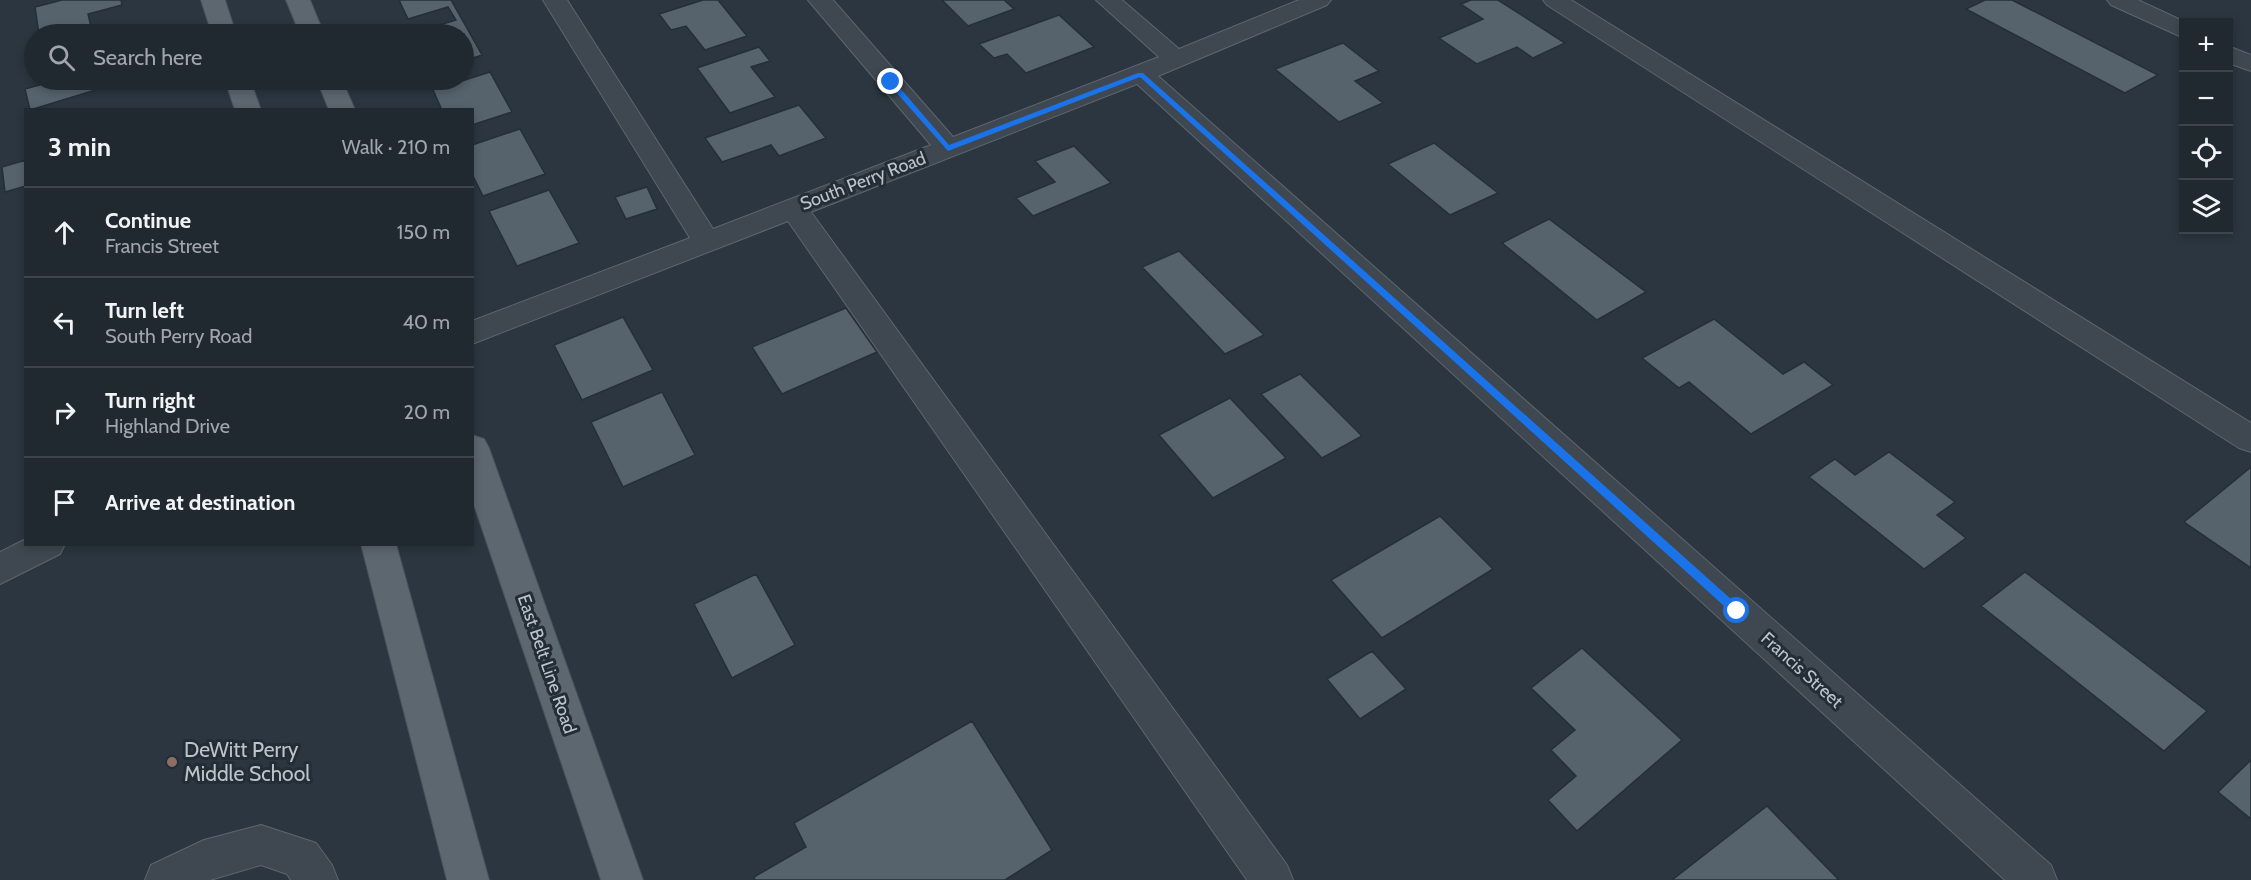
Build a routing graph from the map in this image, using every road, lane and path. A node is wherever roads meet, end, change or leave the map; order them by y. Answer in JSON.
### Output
{"nodes":[{"id":1,"x":213,"y":0,"type":"edge"},
{"id":2,"x":298,"y":0,"type":"edge"},
{"id":3,"x":555,"y":0,"type":"edge"},
{"id":4,"x":820,"y":0,"type":"edge"},
{"id":5,"x":1108,"y":0,"type":"edge"},
{"id":6,"x":1319,"y":0,"type":"edge"},
{"id":7,"x":1555,"y":0,"type":"edge"},
{"id":8,"x":2119,"y":0,"type":"edge"},
{"id":9,"x":221,"y":24,"type":"edge"},
{"id":10,"x":308,"y":24,"type":"edge"},
{"id":11,"x":2179,"y":29,"type":"edge"},
{"id":12,"x":2233,"y":55,"type":"edge"},
{"id":13,"x":1176,"y":59,"type":"junction"},
{"id":14,"x":2251,"y":64,"type":"edge"},
{"id":15,"x":1141,"y":74,"type":"junction"},
{"id":16,"x":241,"y":90,"type":"edge"},
{"id":17,"x":334,"y":90,"type":"edge"},
{"id":18,"x":247,"y":108,"type":"edge"},
{"id":19,"x":341,"y":108,"type":"edge"},
{"id":20,"x":948,"y":148,"type":"junction"},
{"id":21,"x":793,"y":208,"type":"junction"},
{"id":22,"x":706,"y":241,"type":"junction"},
{"id":23,"x":474,"y":332,"type":"edge"},
{"id":24,"x":2251,"y":439,"type":"edge"},
{"id":25,"x":474,"y":454,"type":"edge"},
{"id":26,"x":44,"y":546,"type":"edge"},
{"id":27,"x":379,"y":546,"type":"edge"},
{"id":28,"x":0,"y":570,"type":"edge"},
{"id":29,"x":166,"y":880,"type":"edge"},
{"id":30,"x":317,"y":880,"type":"edge"},
{"id":31,"x":468,"y":880,"type":"edge"},
{"id":32,"x":622,"y":880,"type":"edge"},
{"id":33,"x":1272,"y":880,"type":"edge"},
{"id":34,"x":2036,"y":880,"type":"edge"}],
"edges":[{"from":1,"to":9,"type":"main road"},
{"from":2,"to":10,"type":"main road"},
{"from":3,"to":22,"type":"street"},
{"from":4,"to":20,"type":"street"},
{"from":5,"to":13,"type":"street"},
{"from":6,"to":13,"type":"street","name":"South Perry Road"},
{"from":7,"to":24,"type":"street"},
{"from":8,"to":11,"type":"street"},
{"from":12,"to":14,"type":"street"},
{"from":13,"to":15,"type":"street","name":"South Perry Road"},
{"from":15,"to":20,"type":"street","name":"South Perry Road"},
{"from":15,"to":34,"type":"street","name":"Francis Street"},
{"from":16,"to":18,"type":"main road"},
{"from":17,"to":19,"type":"main road"},
{"from":20,"to":21,"type":"street","name":"South Perry Road"},
{"from":21,"to":22,"type":"street","name":"South Perry Road"},
{"from":21,"to":33,"type":"street"},
{"from":22,"to":23,"type":"street","name":"South Perry Road"},
{"from":25,"to":32,"type":"main road","name":"East Belt Line Road"},
{"from":26,"to":28,"type":"street"},
{"from":27,"to":31,"type":"main road"},
{"from":29,"to":30,"type":"street"}]}
